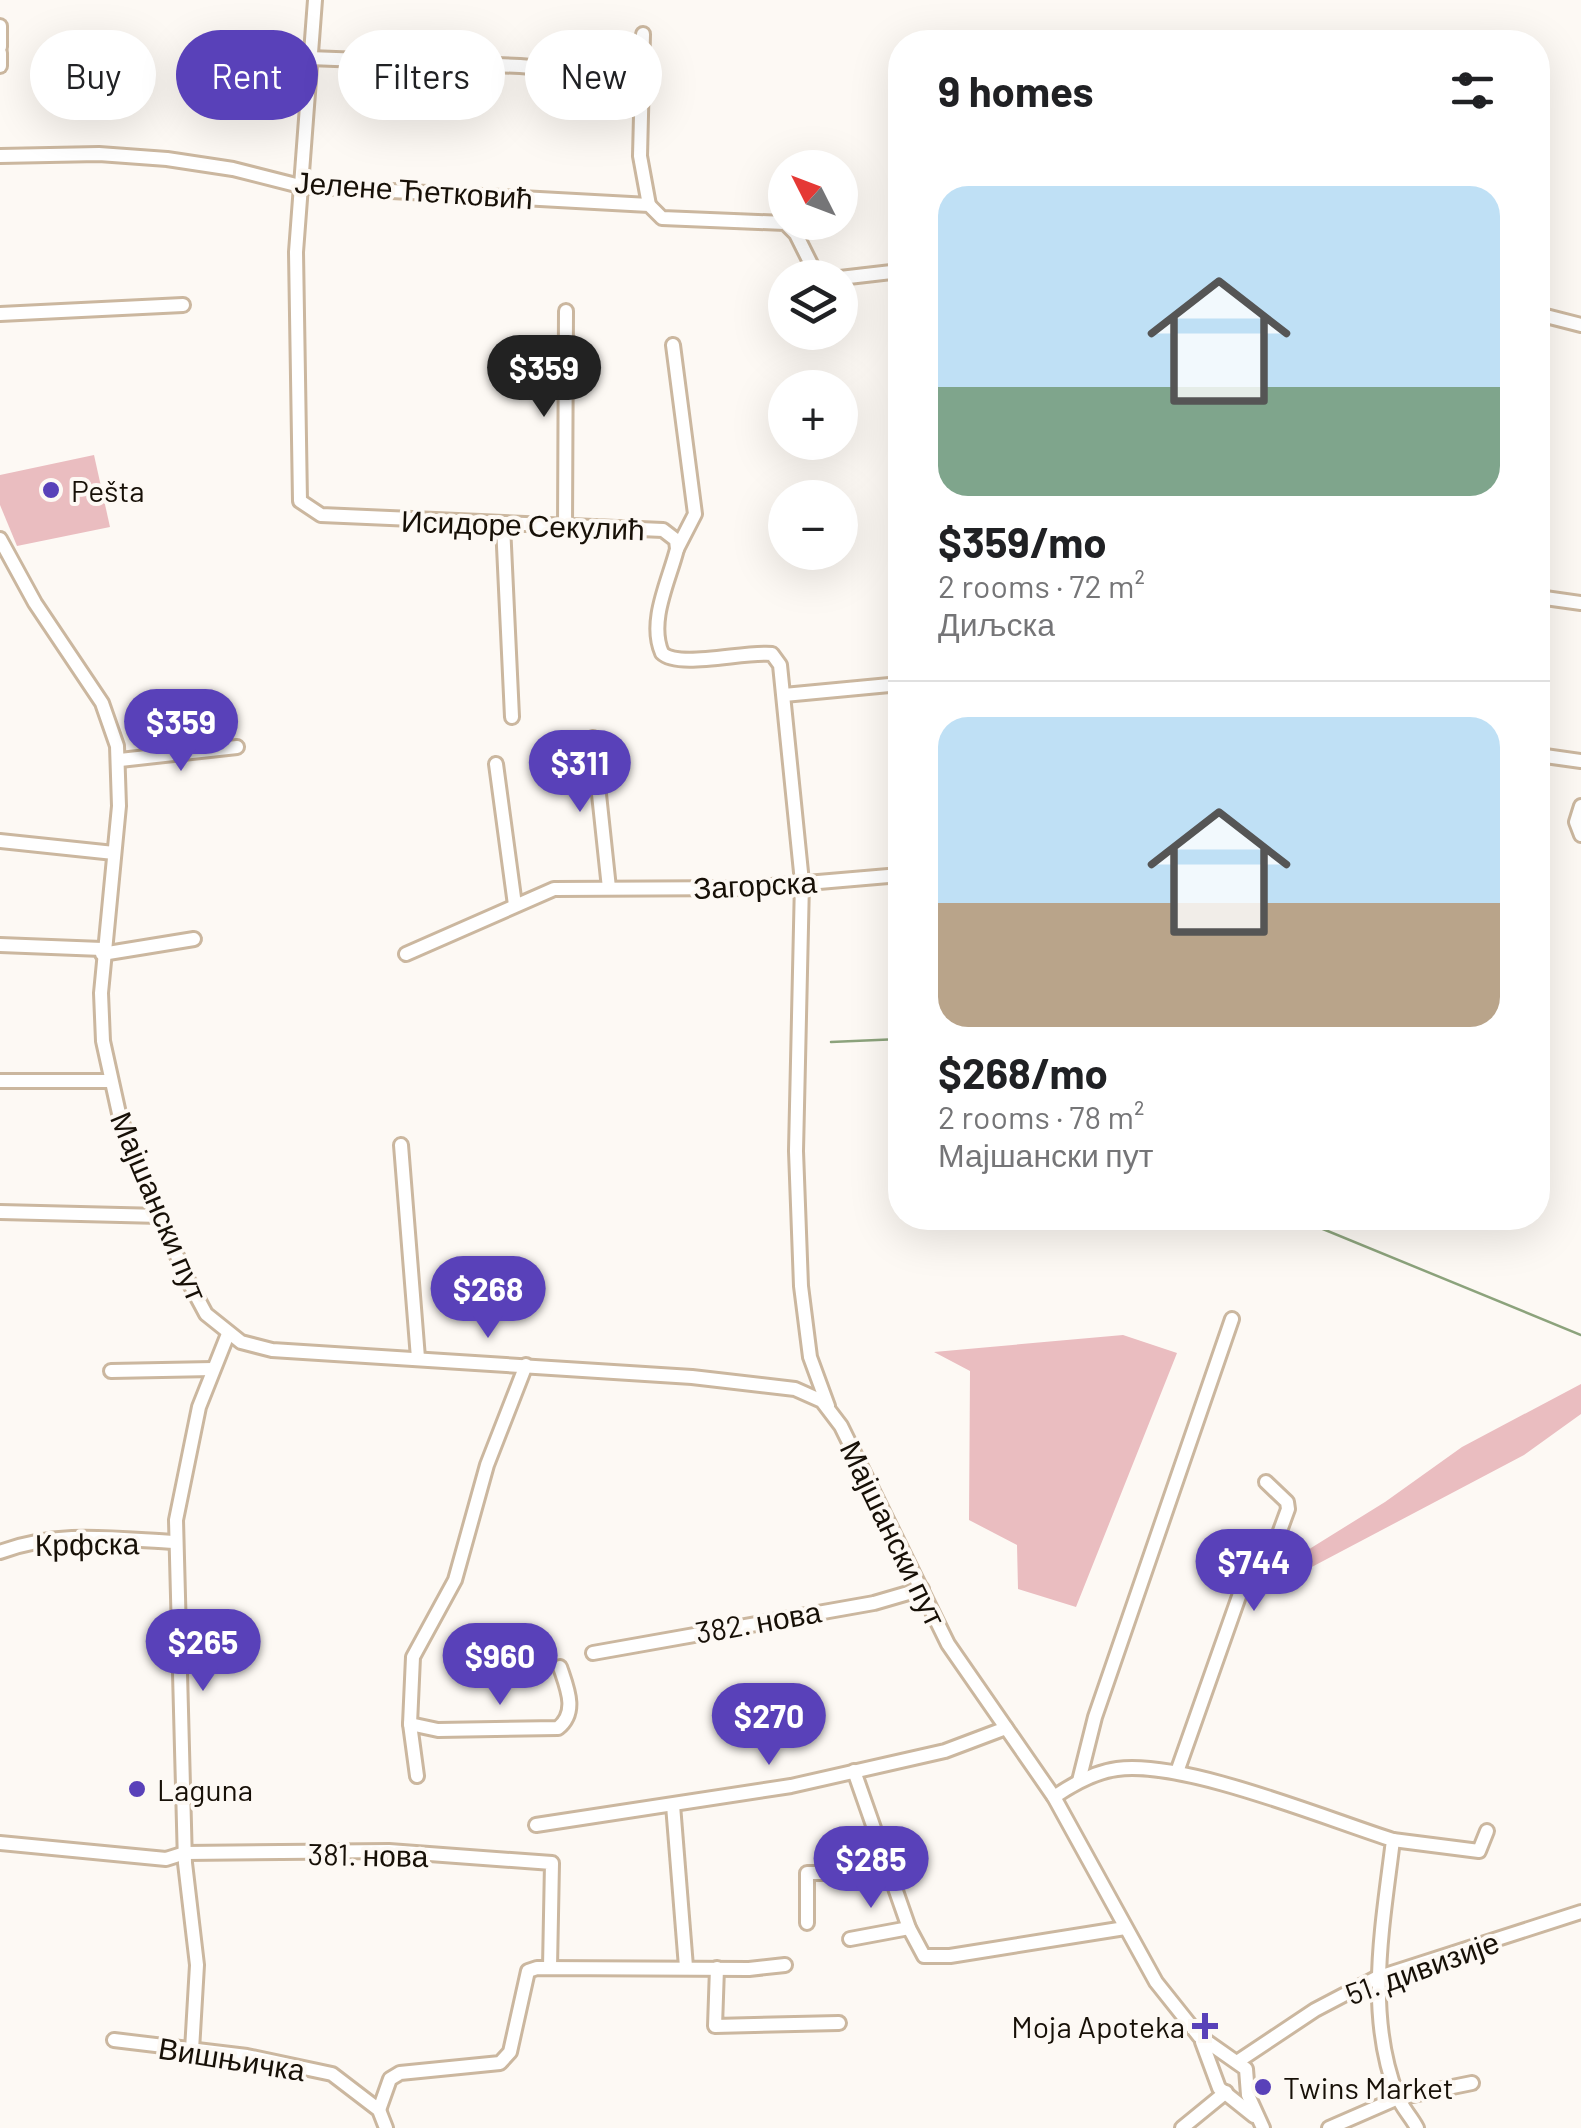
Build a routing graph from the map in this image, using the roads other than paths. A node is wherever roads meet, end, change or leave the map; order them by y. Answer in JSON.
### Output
{"nodes":[{"id":1,"x":314,"y":0,"type":"edge"},
{"id":2,"x":0,"y":26,"type":"edge"},
{"id":3,"x":312,"y":30,"type":"edge"},
{"id":4,"x":0,"y":50,"type":"edge"},
{"id":5,"x":318,"y":58,"type":"edge"},
{"id":6,"x":0,"y":66,"type":"edge"},
{"id":7,"x":525,"y":66,"type":"edge"},
{"id":8,"x":305,"y":120,"type":"edge"},
{"id":9,"x":640,"y":120,"type":"edge"},
{"id":10,"x":0,"y":156,"type":"edge"},
{"id":11,"x":300,"y":186,"type":"junction"},
{"id":12,"x":649,"y":206,"type":"junction"},
{"id":13,"x":809,"y":260,"type":"edge"},
{"id":14,"x":888,"y":273,"type":"edge"},
{"id":15,"x":858,"y":276,"type":"edge"},
{"id":16,"x":183,"y":306,"type":"dead end"},
{"id":17,"x":566,"y":311,"type":"dead end"},
{"id":18,"x":0,"y":314,"type":"edge"},
{"id":19,"x":1550,"y":317,"type":"edge"},
{"id":20,"x":1581,"y":325,"type":"edge"},
{"id":21,"x":674,"y":345,"type":"dead end"},
{"id":22,"x":503,"y":525,"type":"junction"},
{"id":23,"x":566,"y":528,"type":"junction"},
{"id":24,"x":0,"y":540,"type":"edge"},
{"id":25,"x":678,"y":549,"type":"junction"},
{"id":26,"x":7,"y":567,"type":"edge"},
{"id":27,"x":1550,"y":599,"type":"edge"},
{"id":28,"x":1581,"y":603,"type":"edge"},
{"id":29,"x":888,"y":685,"type":"edge"},
{"id":30,"x":784,"y":696,"type":"junction"},
{"id":31,"x":512,"y":718,"type":"dead end"},
{"id":32,"x":593,"y":738,"type":"dead end"},
{"id":33,"x":237,"y":747,"type":"dead end"},
{"id":34,"x":1550,"y":757,"type":"edge"},
{"id":35,"x":120,"y":760,"type":"junction"},
{"id":36,"x":1581,"y":761,"type":"edge"},
{"id":37,"x":496,"y":764,"type":"dead end"},
{"id":38,"x":1581,"y":806,"type":"edge"},
{"id":39,"x":1581,"y":835,"type":"edge"},
{"id":40,"x":0,"y":841,"type":"edge"},
{"id":41,"x":114,"y":853,"type":"junction"},
{"id":42,"x":888,"y":876,"type":"edge"},
{"id":43,"x":802,"y":882,"type":"junction"},
{"id":44,"x":609,"y":888,"type":"junction"},
{"id":45,"x":514,"y":905,"type":"junction"},
{"id":46,"x":194,"y":939,"type":"dead end"},
{"id":47,"x":0,"y":946,"type":"edge"},
{"id":48,"x":102,"y":951,"type":"junction"},
{"id":49,"x":406,"y":954,"type":"dead end"},
{"id":50,"x":0,"y":1081,"type":"edge"},
{"id":51,"x":110,"y":1081,"type":"junction"},
{"id":52,"x":400,"y":1145,"type":"dead end"},
{"id":53,"x":0,"y":1212,"type":"edge"},
{"id":54,"x":161,"y":1216,"type":"junction"},
{"id":55,"x":1232,"y":1319,"type":"dead end"},
{"id":56,"x":228,"y":1334,"type":"junction"},
{"id":57,"x":418,"y":1358,"type":"junction"},
{"id":58,"x":526,"y":1365,"type":"junction"},
{"id":59,"x":213,"y":1369,"type":"junction"},
{"id":60,"x":111,"y":1371,"type":"dead end"},
{"id":61,"x":828,"y":1408,"type":"junction"},
{"id":62,"x":1266,"y":1482,"type":"dead end"},
{"id":63,"x":175,"y":1542,"type":"junction"},
{"id":64,"x":0,"y":1552,"type":"edge"},
{"id":65,"x":922,"y":1588,"type":"junction"},
{"id":66,"x":594,"y":1652,"type":"dead end"},
{"id":67,"x":560,"y":1667,"type":"dead end"},
{"id":68,"x":410,"y":1724,"type":"junction"},
{"id":69,"x":1006,"y":1728,"type":"junction"},
{"id":70,"x":854,"y":1771,"type":"junction"},
{"id":71,"x":1177,"y":1772,"type":"junction"},
{"id":72,"x":417,"y":1776,"type":"dead end"},
{"id":73,"x":1079,"y":1781,"type":"junction"},
{"id":74,"x":1054,"y":1796,"type":"junction"},
{"id":75,"x":673,"y":1805,"type":"junction"},
{"id":76,"x":536,"y":1824,"type":"dead end"},
{"id":77,"x":1487,"y":1832,"type":"dead end"},
{"id":78,"x":1393,"y":1840,"type":"junction"},
{"id":79,"x":0,"y":1843,"type":"edge"},
{"id":80,"x":185,"y":1853,"type":"junction"},
{"id":81,"x":890,"y":1873,"type":"junction"},
{"id":82,"x":1581,"y":1912,"type":"edge"},
{"id":83,"x":807,"y":1923,"type":"dead end"},
{"id":84,"x":908,"y":1928,"type":"junction"},
{"id":85,"x":1125,"y":1928,"type":"junction"},
{"id":86,"x":850,"y":1939,"type":"dead end"},
{"id":87,"x":785,"y":1965,"type":"dead end"},
{"id":88,"x":550,"y":1967,"type":"junction"},
{"id":89,"x":686,"y":1967,"type":"junction"},
{"id":90,"x":717,"y":1968,"type":"junction"},
{"id":91,"x":1376,"y":1978,"type":"junction"},
{"id":92,"x":839,"y":2023,"type":"dead end"},
{"id":93,"x":1199,"y":2036,"type":"junction"},
{"id":94,"x":114,"y":2040,"type":"dead end"},
{"id":95,"x":1272,"y":2040,"type":"junction"},
{"id":96,"x":192,"y":2050,"type":"junction"},
{"id":97,"x":1236,"y":2062,"type":"junction"},
{"id":98,"x":1216,"y":2075,"type":"junction"},
{"id":99,"x":1247,"y":2082,"type":"junction"},
{"id":100,"x":1472,"y":2084,"type":"dead end"},
{"id":101,"x":1227,"y":2093,"type":"junction"},
{"id":102,"x":1398,"y":2098,"type":"junction"},
{"id":103,"x":379,"y":2110,"type":"junction"},
{"id":104,"x":1186,"y":2124,"type":"edge"},
{"id":105,"x":1261,"y":2125,"type":"edge"},
{"id":106,"x":386,"y":2128,"type":"edge"},
{"id":107,"x":1329,"y":2128,"type":"edge"},
{"id":108,"x":1417,"y":2128,"type":"edge"}],
"edges":[{"from":1,"to":3,"type":"street","name":"Исидоре Секулић"},
{"from":2,"to":4,"type":"street"},
{"from":4,"to":6,"type":"street"},
{"from":5,"to":7,"type":"street"},
{"from":8,"to":11,"type":"street","name":"Исидоре Секулић"},
{"from":9,"to":12,"type":"street"},
{"from":10,"to":11,"type":"street","name":"Јелене Ћетковић"},
{"from":11,"to":12,"type":"street","name":"Јелене Ћетковић"},
{"from":11,"to":22,"type":"street","name":"Исидоре Секулић"},
{"from":12,"to":13,"type":"street","name":"Јелене Ћетковић"},
{"from":14,"to":15,"type":"street"},
{"from":16,"to":18,"type":"street"},
{"from":17,"to":23,"type":"street"},
{"from":19,"to":20,"type":"street"},
{"from":21,"to":25,"type":"street"},
{"from":22,"to":23,"type":"street","name":"Исидоре Секулић"},
{"from":22,"to":31,"type":"street"},
{"from":23,"to":25,"type":"street","name":"Исидоре Секулић"},
{"from":24,"to":26,"type":"street","name":"Мајшански пут"},
{"from":25,"to":30,"type":"street","name":"Исидоре Секулић"},
{"from":26,"to":35,"type":"street","name":"Мајшански пут"},
{"from":27,"to":28,"type":"street"},
{"from":29,"to":30,"type":"street"},
{"from":30,"to":43,"type":"street","name":"Исидоре Секулић"},
{"from":32,"to":44,"type":"street"},
{"from":33,"to":35,"type":"street"},
{"from":34,"to":36,"type":"street"},
{"from":35,"to":41,"type":"street","name":"Мајшански пут"},
{"from":37,"to":45,"type":"street"},
{"from":38,"to":39,"type":"street"},
{"from":40,"to":41,"type":"street"},
{"from":41,"to":48,"type":"street","name":"Мајшански пут"},
{"from":42,"to":43,"type":"street","name":"Загорска"},
{"from":43,"to":44,"type":"street","name":"Загорска"},
{"from":43,"to":61,"type":"street","name":"Исидоре Секулић"},
{"from":44,"to":45,"type":"street","name":"Загорска"},
{"from":45,"to":49,"type":"street","name":"Загорска"},
{"from":46,"to":48,"type":"street"},
{"from":47,"to":48,"type":"street"},
{"from":48,"to":51,"type":"street","name":"Мајшански пут"},
{"from":50,"to":51,"type":"street"},
{"from":51,"to":54,"type":"street","name":"Мајшански пут"},
{"from":52,"to":57,"type":"street"},
{"from":53,"to":54,"type":"street"},
{"from":54,"to":56,"type":"street","name":"Мајшански пут"},
{"from":55,"to":73,"type":"street"},
{"from":56,"to":57,"type":"street","name":"Мајшански пут"},
{"from":56,"to":59,"type":"street"},
{"from":57,"to":58,"type":"street","name":"Мајшански пут"},
{"from":58,"to":61,"type":"street","name":"Мајшански пут"},
{"from":58,"to":68,"type":"street"},
{"from":59,"to":60,"type":"street"},
{"from":59,"to":63,"type":"street"},
{"from":61,"to":65,"type":"street","name":"Мајшански пут"},
{"from":62,"to":71,"type":"street"},
{"from":63,"to":64,"type":"street","name":"Крфска"},
{"from":63,"to":80,"type":"street"},
{"from":65,"to":66,"type":"street","name":"382. нова"},
{"from":65,"to":69,"type":"street","name":"Мајшански пут"},
{"from":67,"to":68,"type":"street"},
{"from":68,"to":72,"type":"street"},
{"from":69,"to":70,"type":"street"},
{"from":69,"to":74,"type":"street","name":"Мајшански пут"},
{"from":70,"to":75,"type":"street"},
{"from":70,"to":81,"type":"street"},
{"from":71,"to":73,"type":"street"},
{"from":71,"to":78,"type":"street"},
{"from":73,"to":74,"type":"street"},
{"from":74,"to":85,"type":"street","name":"Мајшански пут"},
{"from":75,"to":76,"type":"street"},
{"from":75,"to":89,"type":"street"},
{"from":77,"to":78,"type":"street"},
{"from":78,"to":91,"type":"street"},
{"from":79,"to":80,"type":"street","name":"381. нова"},
{"from":80,"to":88,"type":"street","name":"381. нова"},
{"from":80,"to":96,"type":"street"},
{"from":81,"to":83,"type":"street"},
{"from":81,"to":84,"type":"street"},
{"from":82,"to":91,"type":"street","name":"51. дивизије"},
{"from":84,"to":85,"type":"street"},
{"from":84,"to":86,"type":"street"},
{"from":85,"to":93,"type":"street","name":"Мајшански пут"},
{"from":87,"to":90,"type":"street"},
{"from":88,"to":89,"type":"street"},
{"from":88,"to":103,"type":"street"},
{"from":89,"to":90,"type":"street"},
{"from":90,"to":92,"type":"street"},
{"from":91,"to":95,"type":"street","name":"51. дивизије"},
{"from":91,"to":102,"type":"street"},
{"from":93,"to":97,"type":"street","name":"Мајшански пут"},
{"from":93,"to":98,"type":"street","name":"Мајшански пут"},
{"from":94,"to":96,"type":"street","name":"Вишњичка"},
{"from":95,"to":97,"type":"street","name":"51. дивизије"},
{"from":95,"to":99,"type":"street","name":"51. дивизије"},
{"from":96,"to":103,"type":"street","name":"Вишњичка"},
{"from":97,"to":98,"type":"street"},
{"from":97,"to":99,"type":"street"},
{"from":98,"to":101,"type":"street"},
{"from":98,"to":104,"type":"street"},
{"from":99,"to":101,"type":"street"},
{"from":99,"to":105,"type":"street"},
{"from":100,"to":102,"type":"street"},
{"from":101,"to":104,"type":"street"},
{"from":101,"to":105,"type":"street"},
{"from":102,"to":107,"type":"street"},
{"from":102,"to":108,"type":"street"},
{"from":103,"to":106,"type":"street"}]}
